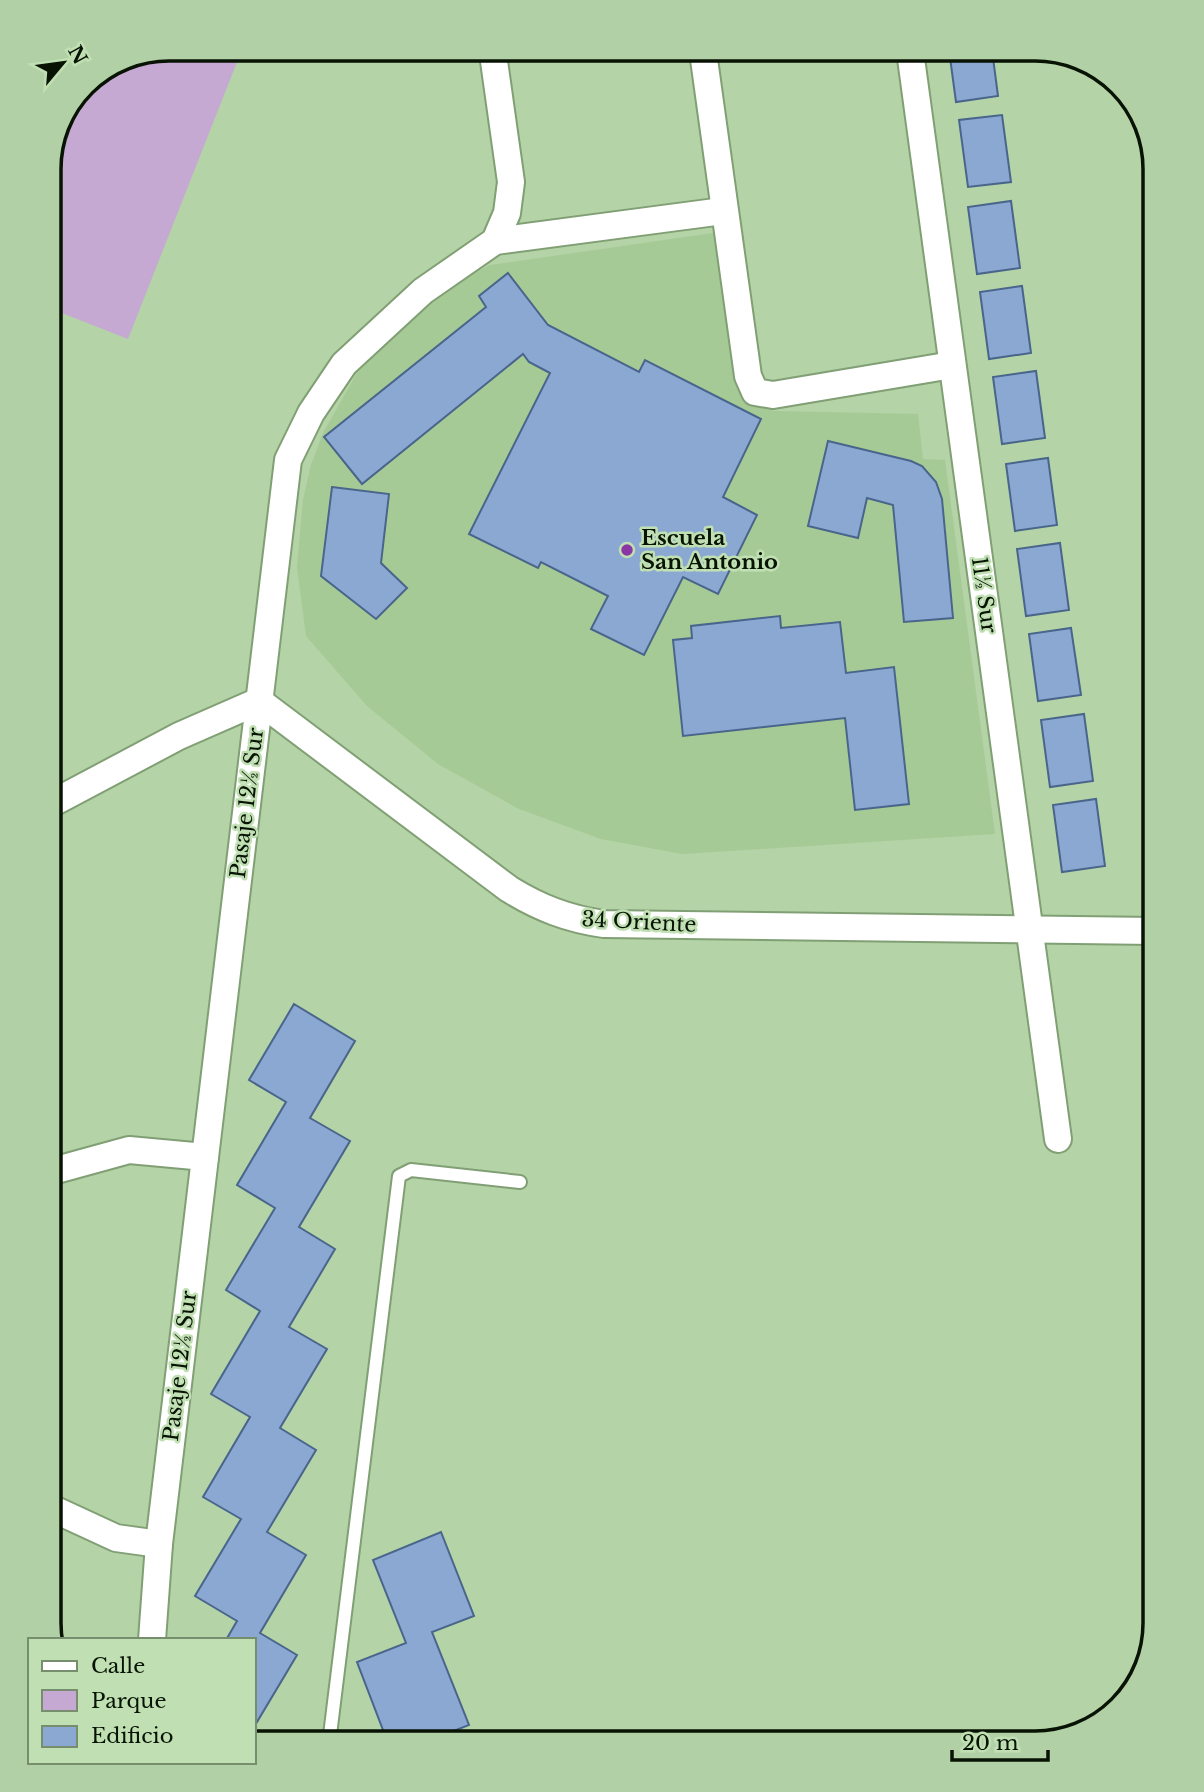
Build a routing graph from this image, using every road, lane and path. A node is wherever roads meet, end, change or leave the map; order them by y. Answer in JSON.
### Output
{"nodes":[{"id":1,"x":494,"y":61,"type":"edge"},
{"id":2,"x":705,"y":61,"type":"edge"},
{"id":3,"x":911,"y":61,"type":"edge"},
{"id":4,"x":723,"y":211,"type":"junction"},
{"id":5,"x":495,"y":241,"type":"junction"},
{"id":6,"x":952,"y":365,"type":"junction"},
{"id":7,"x":259,"y":701,"type":"junction"},
{"id":8,"x":61,"y":799,"type":"edge"},
{"id":9,"x":1029,"y":928,"type":"junction"},
{"id":10,"x":1143,"y":931,"type":"edge"},
{"id":11,"x":1058,"y":1139,"type":"dead end"},
{"id":12,"x":205,"y":1157,"type":"junction"},
{"id":13,"x":61,"y":1169,"type":"edge"},
{"id":14,"x":520,"y":1182,"type":"dead end"},
{"id":15,"x":61,"y":1513,"type":"edge"},
{"id":16,"x":159,"y":1544,"type":"junction"},
{"id":17,"x":152,"y":1638,"type":"edge"},
{"id":18,"x":330,"y":1731,"type":"edge"}],
"edges":[{"from":1,"to":5,"type":"street"},
{"from":2,"to":4,"type":"street"},
{"from":3,"to":6,"type":"street","name":"11½ Sur"},
{"from":4,"to":5,"type":"street"},
{"from":4,"to":6,"type":"street"},
{"from":5,"to":7,"type":"street","name":"Pasaje 12½ Sur"},
{"from":6,"to":9,"type":"street","name":"11½ Sur"},
{"from":7,"to":8,"type":"street"},
{"from":7,"to":9,"type":"street","name":"34 Oriente"},
{"from":7,"to":12,"type":"street","name":"Pasaje 12½ Sur"},
{"from":9,"to":10,"type":"street","name":"34 Oriente"},
{"from":9,"to":11,"type":"street","name":"11½ Sur"},
{"from":12,"to":13,"type":"street"},
{"from":12,"to":16,"type":"street","name":"Pasaje 12½ Sur"},
{"from":14,"to":18,"type":"lane"},
{"from":15,"to":16,"type":"street"},
{"from":16,"to":17,"type":"street","name":"Pasaje 12½ Sur"}]}
